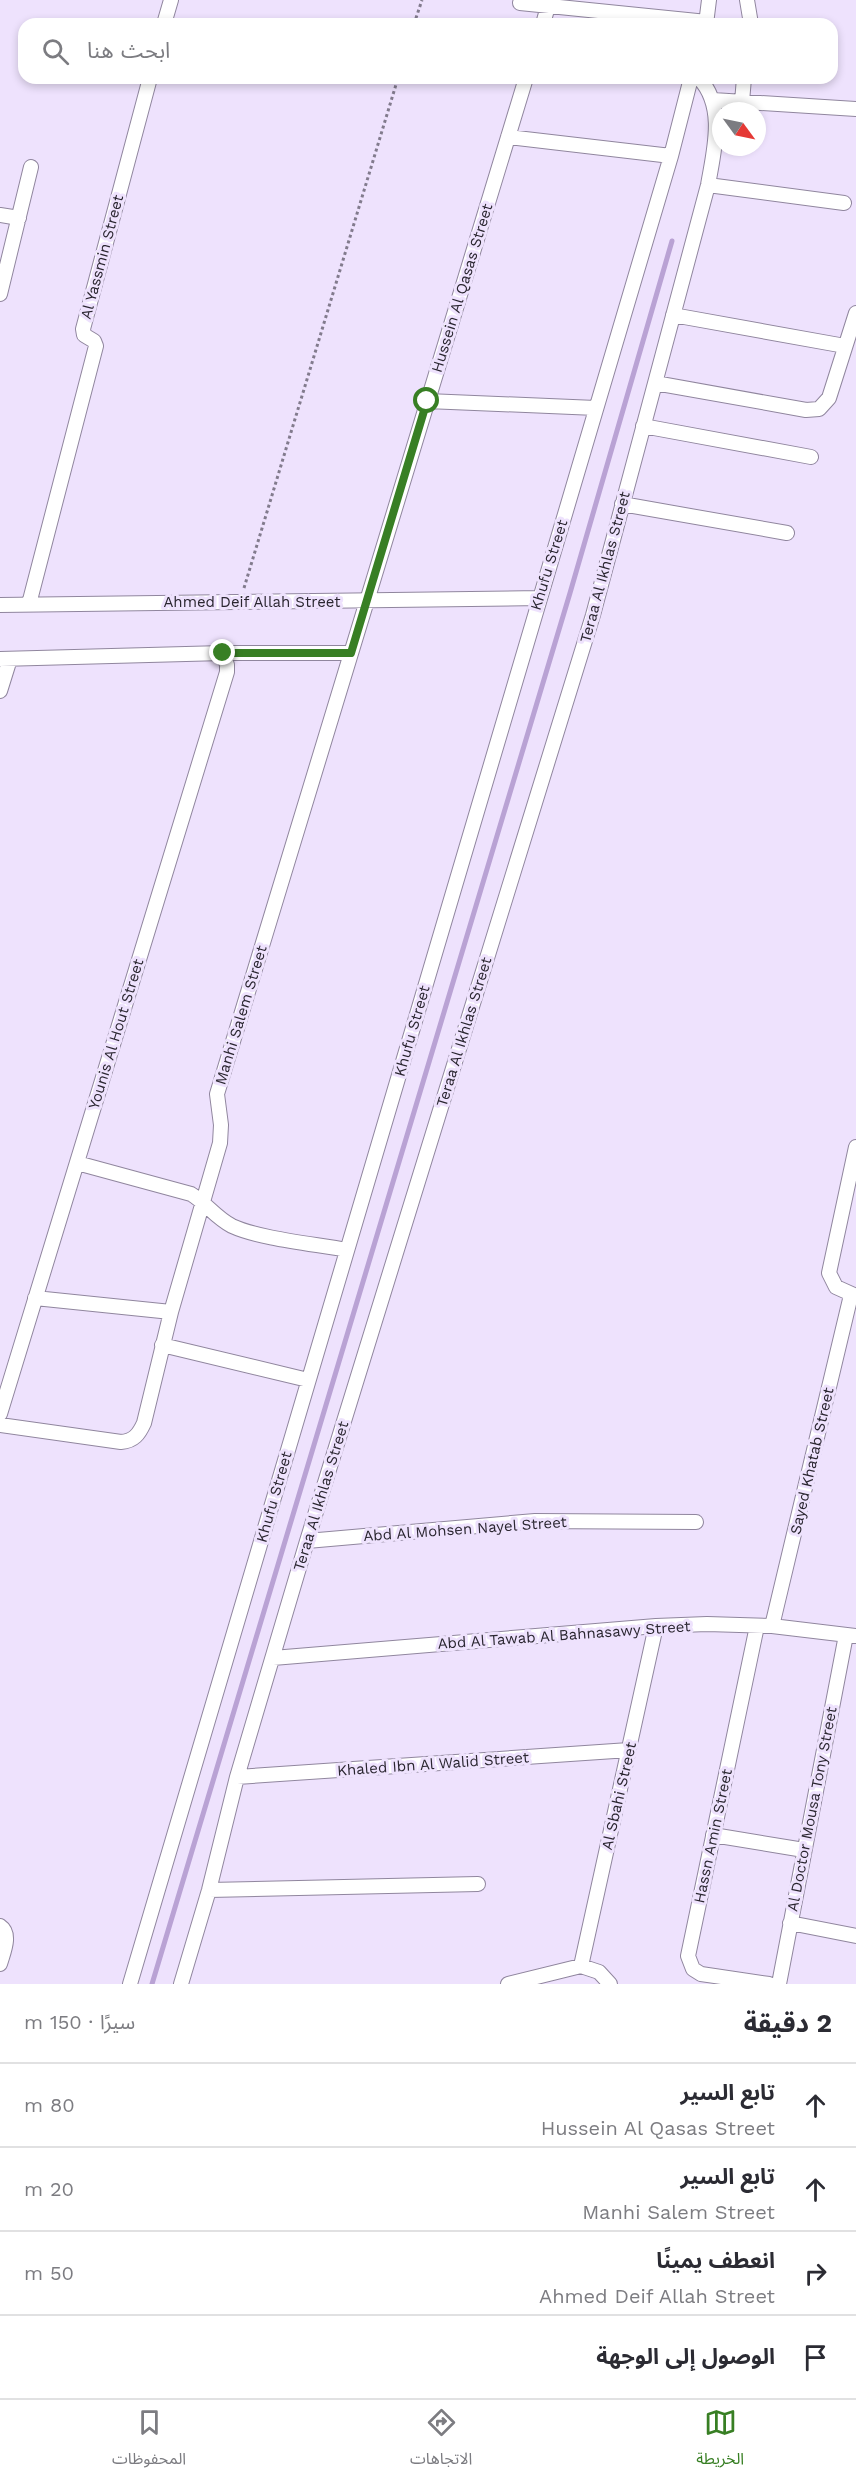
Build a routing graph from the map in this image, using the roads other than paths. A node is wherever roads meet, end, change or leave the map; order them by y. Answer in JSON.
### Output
{"nodes":[{"id":1,"x":171,"y":0,"type":"edge"},
{"id":2,"x":709,"y":0,"type":"edge"},
{"id":3,"x":747,"y":0,"type":"edge"},
{"id":4,"x":520,"y":3,"type":"dead end"},
{"id":5,"x":548,"y":6,"type":"junction"},
{"id":6,"x":166,"y":18,"type":"edge"},
{"id":7,"x":545,"y":18,"type":"edge"},
{"id":8,"x":660,"y":18,"type":"edge"},
{"id":9,"x":707,"y":18,"type":"edge"},
{"id":10,"x":750,"y":18,"type":"edge"},
{"id":11,"x":148,"y":84,"type":"edge"},
{"id":12,"x":524,"y":84,"type":"edge"},
{"id":13,"x":689,"y":84,"type":"edge"},
{"id":14,"x":703,"y":84,"type":"edge"},
{"id":15,"x":744,"y":84,"type":"edge"},
{"id":16,"x":713,"y":100,"type":"junction"},
{"id":17,"x":742,"y":102,"type":"joint"},
{"id":18,"x":766,"y":103,"type":"edge"},
{"id":19,"x":856,"y":109,"type":"edge"},
{"id":20,"x":508,"y":137,"type":"junction"},
{"id":21,"x":671,"y":156,"type":"junction"},
{"id":22,"x":31,"y":167,"type":"dead end"},
{"id":23,"x":708,"y":185,"type":"junction"},
{"id":24,"x":844,"y":203,"type":"dead end"},
{"id":25,"x":0,"y":215,"type":"edge"},
{"id":26,"x":19,"y":218,"type":"junction"},
{"id":27,"x":0,"y":294,"type":"edge"},
{"id":28,"x":856,"y":313,"type":"edge"},
{"id":29,"x":673,"y":315,"type":"junction"},
{"id":30,"x":845,"y":346,"type":"junction"},
{"id":31,"x":655,"y":383,"type":"junction"},
{"id":32,"x":427,"y":401,"type":"junction"},
{"id":33,"x":596,"y":408,"type":"junction"},
{"id":34,"x":643,"y":426,"type":"junction"},
{"id":35,"x":811,"y":457,"type":"dead end"},
{"id":36,"x":622,"y":504,"type":"junction"},
{"id":37,"x":788,"y":533,"type":"dead end"},
{"id":38,"x":540,"y":598,"type":"junction"},
{"id":39,"x":368,"y":601,"type":"junction"},
{"id":40,"x":29,"y":604,"type":"junction"},
{"id":41,"x":0,"y":605,"type":"edge"},
{"id":42,"x":223,"y":653,"type":"junction"},
{"id":43,"x":351,"y":653,"type":"junction"},
{"id":44,"x":5,"y":659,"type":"edge"},
{"id":45,"x":0,"y":691,"type":"edge"},
{"id":46,"x":856,"y":1147,"type":"edge"},
{"id":47,"x":77,"y":1163,"type":"junction"},
{"id":48,"x":204,"y":1202,"type":"junction"},
{"id":49,"x":347,"y":1250,"type":"junction"},
{"id":50,"x":853,"y":1295,"type":"edge"},
{"id":51,"x":35,"y":1298,"type":"junction"},
{"id":52,"x":171,"y":1312,"type":"junction"},
{"id":53,"x":162,"y":1345,"type":"junction"},
{"id":54,"x":308,"y":1380,"type":"junction"},
{"id":55,"x":0,"y":1414,"type":"edge"},
{"id":56,"x":0,"y":1425,"type":"edge"},
{"id":57,"x":696,"y":1522,"type":"dead end"},
{"id":58,"x":307,"y":1541,"type":"junction"},
{"id":59,"x":656,"y":1626,"type":"junction"},
{"id":60,"x":757,"y":1626,"type":"junction"},
{"id":61,"x":772,"y":1626,"type":"junction"},
{"id":62,"x":851,"y":1635,"type":"edge"},
{"id":63,"x":273,"y":1658,"type":"junction"},
{"id":64,"x":629,"y":1750,"type":"junction"},
{"id":65,"x":237,"y":1777,"type":"junction"},
{"id":66,"x":713,"y":1835,"type":"junction"},
{"id":67,"x":804,"y":1850,"type":"junction"},
{"id":68,"x":478,"y":1884,"type":"dead end"},
{"id":69,"x":209,"y":1890,"type":"junction"},
{"id":70,"x":790,"y":1923,"type":"junction"},
{"id":71,"x":0,"y":1926,"type":"edge"},
{"id":72,"x":856,"y":1936,"type":"edge"},
{"id":73,"x":0,"y":1965,"type":"edge"},
{"id":74,"x":581,"y":1966,"type":"junction"},
{"id":75,"x":732,"y":1981,"type":"edge"},
{"id":76,"x":130,"y":1984,"type":"edge"},
{"id":77,"x":181,"y":1984,"type":"edge"},
{"id":78,"x":508,"y":1984,"type":"edge"},
{"id":79,"x":610,"y":1984,"type":"edge"},
{"id":80,"x":769,"y":1984,"type":"edge"},
{"id":81,"x":779,"y":1984,"type":"edge"}],
"edges":[{"from":1,"to":6,"type":"street"},
{"from":2,"to":9,"type":"street"},
{"from":3,"to":10,"type":"street"},
{"from":4,"to":5,"type":"street"},
{"from":5,"to":7,"type":"street"},
{"from":5,"to":8,"type":"street"},
{"from":11,"to":40,"type":"street","name":"Al Yassmin Street"},
{"from":12,"to":20,"type":"street","name":"Hussein Al Qasas Street"},
{"from":13,"to":21,"type":"street","name":"Khufu Street"},
{"from":14,"to":16,"type":"street","name":"Teraa Al Ikhlas Street"},
{"from":15,"to":17,"type":"street"},
{"from":16,"to":17,"type":"street"},
{"from":16,"to":23,"type":"street","name":"Teraa Al Ikhlas Street"},
{"from":18,"to":19,"type":"street"},
{"from":20,"to":21,"type":"street"},
{"from":20,"to":32,"type":"street","name":"Hussein Al Qasas Street"},
{"from":21,"to":33,"type":"street","name":"Khufu Street"},
{"from":22,"to":26,"type":"street"},
{"from":23,"to":24,"type":"street"},
{"from":23,"to":29,"type":"street","name":"Teraa Al Ikhlas Street"},
{"from":25,"to":26,"type":"street"},
{"from":26,"to":27,"type":"street"},
{"from":28,"to":30,"type":"street"},
{"from":29,"to":30,"type":"street"},
{"from":29,"to":31,"type":"street","name":"Teraa Al Ikhlas Street"},
{"from":30,"to":31,"type":"street"},
{"from":31,"to":34,"type":"street","name":"Teraa Al Ikhlas Street"},
{"from":32,"to":33,"type":"street"},
{"from":32,"to":39,"type":"street","name":"Hussein Al Qasas Street"},
{"from":33,"to":38,"type":"street","name":"Khufu Street"},
{"from":34,"to":35,"type":"street"},
{"from":34,"to":36,"type":"street","name":"Teraa Al Ikhlas Street"},
{"from":36,"to":37,"type":"street"},
{"from":36,"to":58,"type":"street","name":"Teraa Al Ikhlas Street"},
{"from":38,"to":39,"type":"street","name":"Ahmed Deif Allah Street"},
{"from":38,"to":49,"type":"street","name":"Khufu Street"},
{"from":39,"to":40,"type":"street","name":"Ahmed Deif Allah Street"},
{"from":39,"to":43,"type":"street","name":"Manhi Salem Street"},
{"from":40,"to":41,"type":"street","name":"Ahmed Deif Allah Street"},
{"from":42,"to":43,"type":"street"},
{"from":42,"to":44,"type":"street"},
{"from":42,"to":47,"type":"street","name":"Younis Al Hout Street"},
{"from":43,"to":48,"type":"street","name":"Manhi Salem Street"},
{"from":44,"to":45,"type":"street"},
{"from":46,"to":50,"type":"street"},
{"from":47,"to":48,"type":"street"},
{"from":47,"to":51,"type":"street","name":"Younis Al Hout Street"},
{"from":48,"to":49,"type":"street"},
{"from":48,"to":52,"type":"street","name":"Manhi Salem Street"},
{"from":49,"to":54,"type":"street","name":"Khufu Street"},
{"from":50,"to":61,"type":"street","name":"Sayed Khatab Street"},
{"from":51,"to":52,"type":"street"},
{"from":51,"to":55,"type":"street","name":"Younis Al Hout Street"},
{"from":52,"to":53,"type":"street","name":"Manhi Salem Street"},
{"from":53,"to":54,"type":"street"},
{"from":53,"to":56,"type":"street","name":"Manhi Salem Street"},
{"from":54,"to":76,"type":"street","name":"Khufu Street"},
{"from":57,"to":58,"type":"street","name":"Abd Al Mohsen Nayel Street"},
{"from":58,"to":63,"type":"street","name":"Teraa Al Ikhlas Street"},
{"from":59,"to":60,"type":"street","name":"Abd Al Tawab Al Bahnasawy Street"},
{"from":59,"to":63,"type":"street","name":"Abd Al Tawab Al Bahnasawy Street"},
{"from":59,"to":64,"type":"street","name":"Al Sbahi Street"},
{"from":60,"to":61,"type":"street","name":"Abd Al Tawab Al Bahnasawy Street"},
{"from":60,"to":66,"type":"street","name":"Hassn Amin Street"},
{"from":61,"to":62,"type":"street","name":"Abd Al Tawab Al Bahnasawy Street"},
{"from":62,"to":67,"type":"street","name":"Al Doctor Mousa Tony Street"},
{"from":63,"to":65,"type":"street","name":"Teraa Al Ikhlas Street"},
{"from":64,"to":65,"type":"street","name":"Khaled Ibn Al Walid Street"},
{"from":64,"to":74,"type":"street","name":"Al Sbahi Street"},
{"from":65,"to":69,"type":"street","name":"Teraa Al Ikhlas Street"},
{"from":66,"to":67,"type":"street"},
{"from":66,"to":75,"type":"street","name":"Hassn Amin Street"},
{"from":67,"to":70,"type":"street","name":"Al Doctor Mousa Tony Street"},
{"from":68,"to":69,"type":"street"},
{"from":69,"to":77,"type":"street","name":"Teraa Al Ikhlas Street"},
{"from":70,"to":72,"type":"street"},
{"from":70,"to":81,"type":"street","name":"Al Doctor Mousa Tony Street"},
{"from":71,"to":73,"type":"street"},
{"from":74,"to":78,"type":"street"},
{"from":74,"to":79,"type":"street"},
{"from":75,"to":80,"type":"street","name":"Hassn Amin Street"}]}
